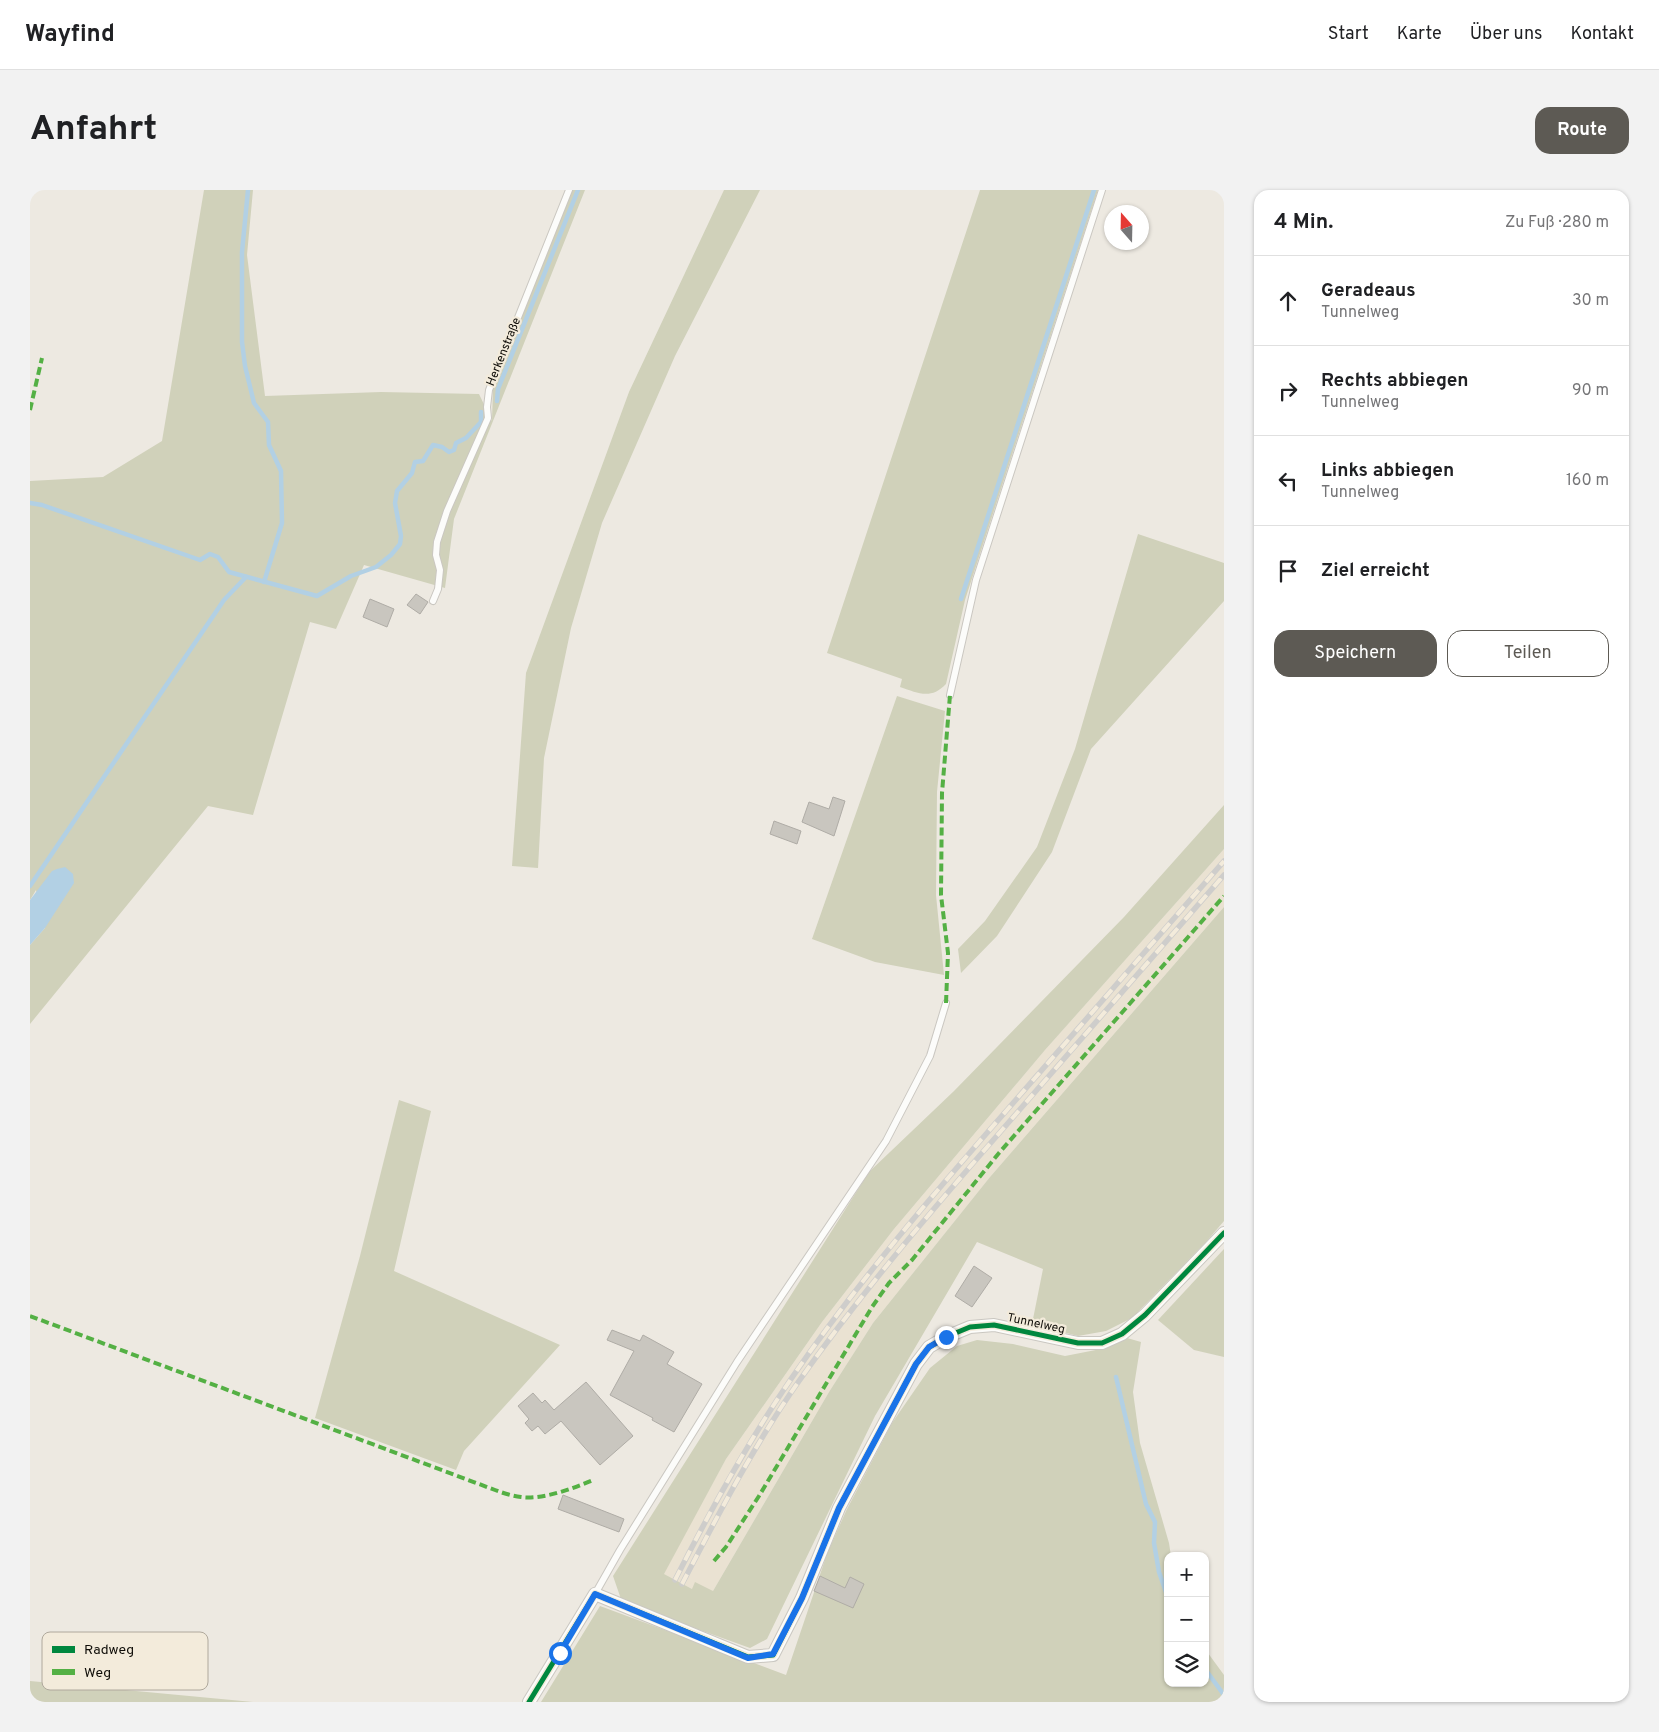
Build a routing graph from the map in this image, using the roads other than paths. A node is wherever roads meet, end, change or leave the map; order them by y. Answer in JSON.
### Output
{"nodes":[{"id":1,"x":569,"y":190,"type":"edge"},
{"id":2,"x":1102,"y":190,"type":"edge"},
{"id":3,"x":433,"y":601,"type":"dead end"},
{"id":4,"x":950,"y":695,"type":"dead end"},
{"id":5,"x":946,"y":1002,"type":"dead end"},
{"id":6,"x":1224,"y":1233,"type":"edge"},
{"id":7,"x":595,"y":1594,"type":"junction"},
{"id":8,"x":529,"y":1702,"type":"edge"}],
"edges":[{"from":1,"to":3,"type":"lane","name":"Herkenstraße"},
{"from":2,"to":4,"type":"lane"},
{"from":5,"to":7,"type":"lane"},
{"from":6,"to":7,"type":"street","name":"Tunnelweg"},
{"from":7,"to":8,"type":"street"}]}
